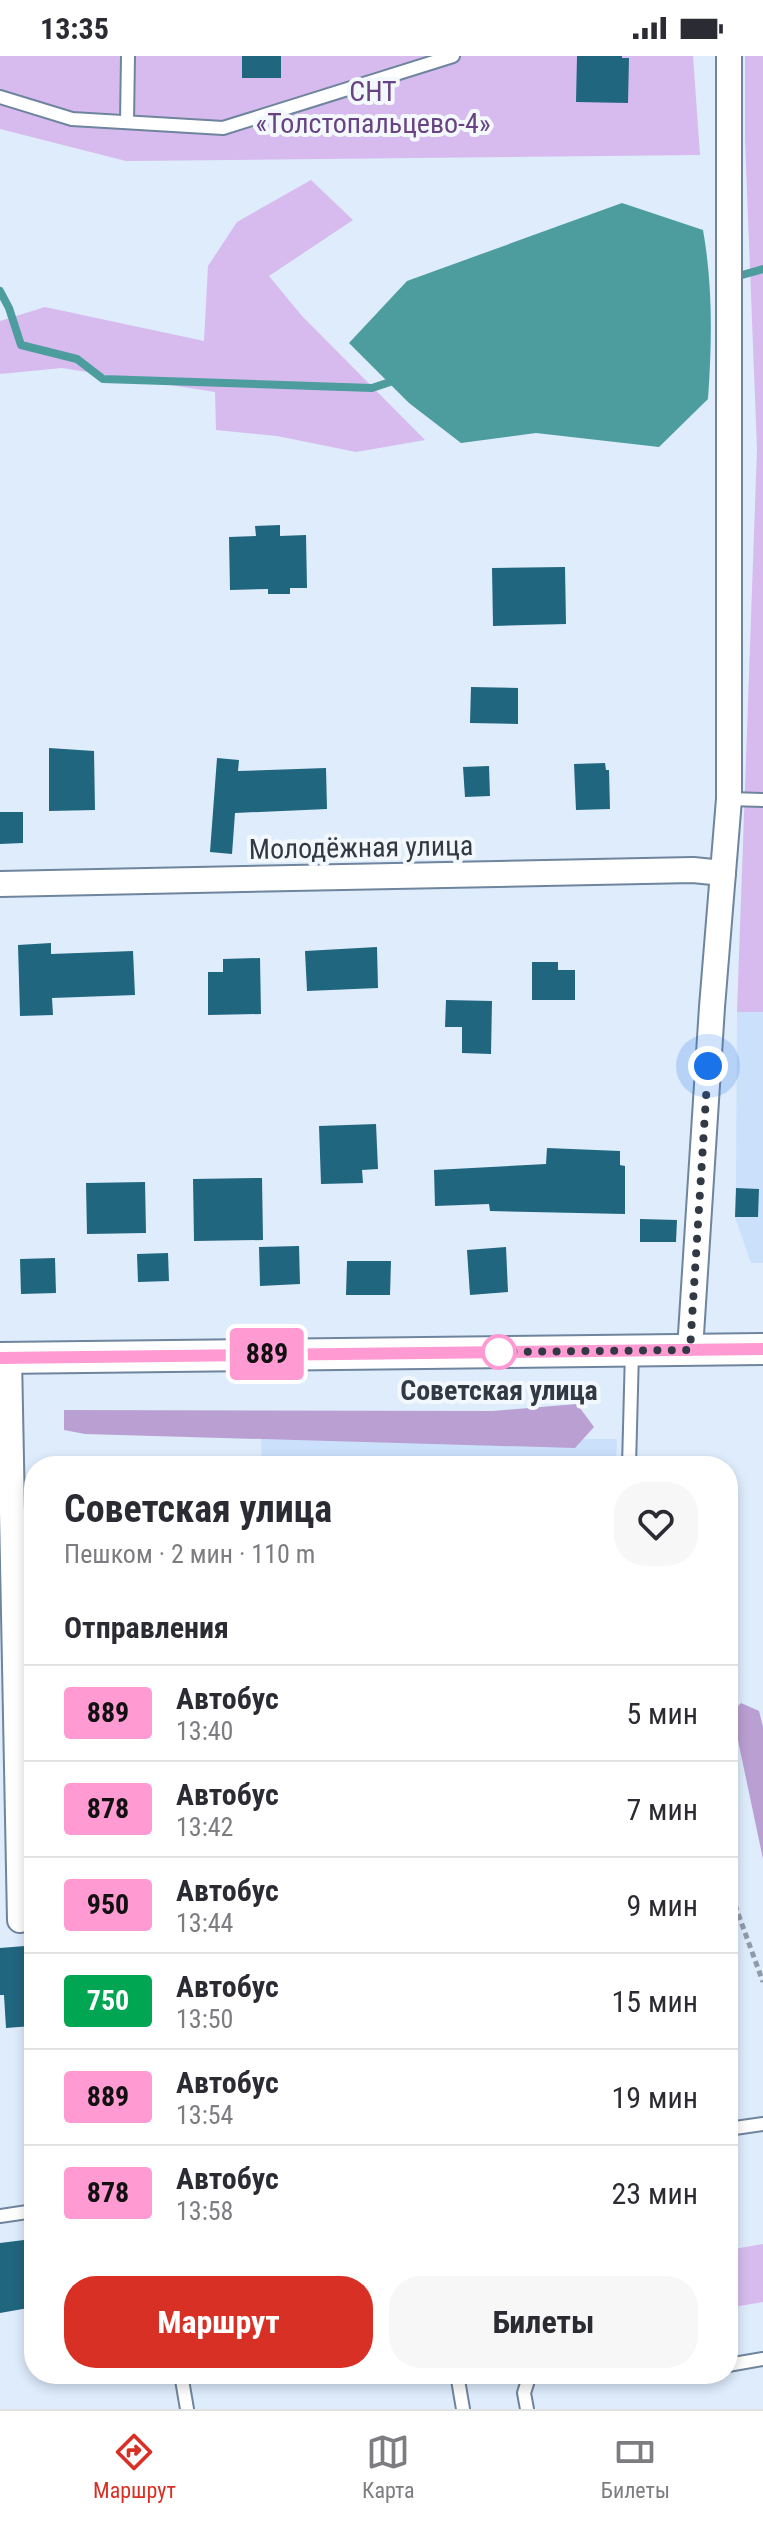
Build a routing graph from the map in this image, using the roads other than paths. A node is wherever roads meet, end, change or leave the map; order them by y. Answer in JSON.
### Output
{"nodes":[{"id":1,"x":128,"y":56,"type":"edge"},
{"id":2,"x":412,"y":56,"type":"edge"},
{"id":3,"x":453,"y":56,"type":"edge"},
{"id":4,"x":729,"y":56,"type":"edge"},
{"id":5,"x":412,"y":70,"type":"junction"},
{"id":6,"x":0,"y":97,"type":"edge"},
{"id":7,"x":127,"y":122,"type":"junction"},
{"id":8,"x":729,"y":799,"type":"junction"},
{"id":9,"x":763,"y":800,"type":"edge"},
{"id":10,"x":723,"y":873,"type":"junction"},
{"id":11,"x":0,"y":884,"type":"edge"},
{"id":12,"x":763,"y":1349,"type":"edge"},
{"id":13,"x":690,"y":1350,"type":"junction"},
{"id":14,"x":632,"y":1351,"type":"junction"},
{"id":15,"x":4,"y":1358,"type":"edge"},
{"id":16,"x":629,"y":1456,"type":"edge"},
{"id":17,"x":20,"y":1920,"type":"dead end"},
{"id":18,"x":763,"y":2124,"type":"edge"},
{"id":19,"x":738,"y":2128,"type":"edge"},
{"id":20,"x":24,"y":2212,"type":"edge"},
{"id":21,"x":0,"y":2216,"type":"edge"},
{"id":22,"x":763,"y":2359,"type":"edge"},
{"id":23,"x":738,"y":2363,"type":"edge"},
{"id":24,"x":183,"y":2384,"type":"edge"},
{"id":25,"x":459,"y":2384,"type":"edge"},
{"id":26,"x":527,"y":2384,"type":"edge"},
{"id":27,"x":187,"y":2409,"type":"edge"},
{"id":28,"x":463,"y":2409,"type":"edge"},
{"id":29,"x":527,"y":2409,"type":"edge"}],
"edges":[{"from":1,"to":7,"type":"lane"},
{"from":2,"to":5,"type":"lane"},
{"from":3,"to":5,"type":"lane"},
{"from":4,"to":8,"type":"street"},
{"from":5,"to":7,"type":"lane"},
{"from":6,"to":7,"type":"lane"},
{"from":8,"to":9,"type":"lane"},
{"from":8,"to":10,"type":"street"},
{"from":10,"to":11,"type":"street","name":"Молодёжная улица"},
{"from":10,"to":13,"type":"street"},
{"from":12,"to":13,"type":"street"},
{"from":13,"to":14,"type":"street"},
{"from":14,"to":15,"type":"street"},
{"from":14,"to":16,"type":"lane"},
{"from":15,"to":17,"type":"street"},
{"from":18,"to":19,"type":"lane"},
{"from":20,"to":21,"type":"lane"},
{"from":22,"to":23,"type":"lane"},
{"from":24,"to":27,"type":"lane"},
{"from":25,"to":28,"type":"lane"},
{"from":26,"to":29,"type":"lane"}]}
